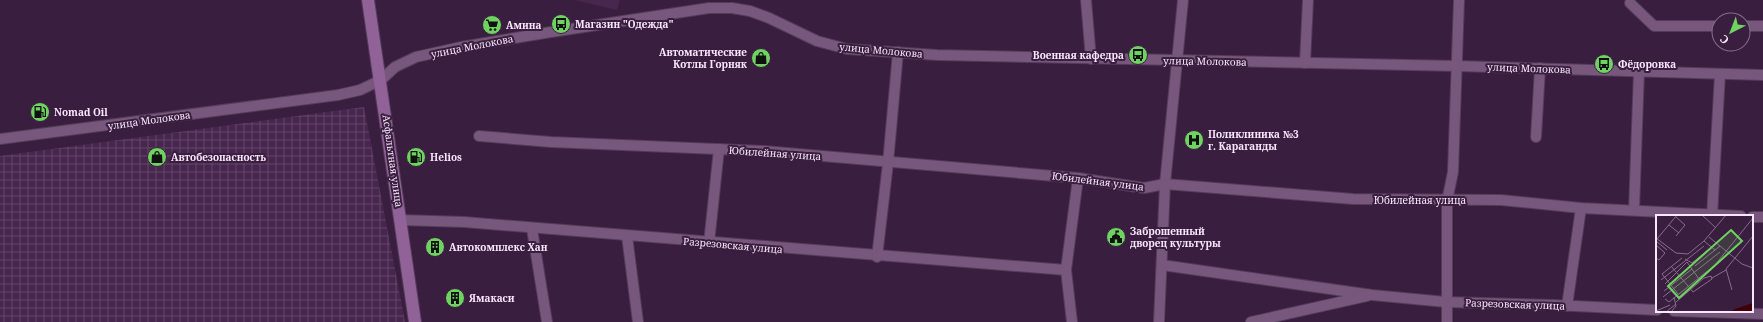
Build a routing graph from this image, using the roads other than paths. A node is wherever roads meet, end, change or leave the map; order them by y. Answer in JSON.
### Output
{"nodes":[{"id":1,"x":368,"y":0,"type":"edge"},
{"id":2,"x":1086,"y":0,"type":"edge"},
{"id":3,"x":1183,"y":0,"type":"edge"},
{"id":4,"x":1308,"y":0,"type":"edge"},
{"id":5,"x":1459,"y":0,"type":"edge"},
{"id":6,"x":1630,"y":3,"type":"dead end"},
{"id":7,"x":1711,"y":26,"type":"edge"},
{"id":8,"x":1751,"y":26,"type":"edge"},
{"id":9,"x":1763,"y":26,"type":"edge"},
{"id":10,"x":898,"y":52,"type":"junction"},
{"id":11,"x":1091,"y":59,"type":"junction"},
{"id":12,"x":1177,"y":61,"type":"junction"},
{"id":13,"x":1305,"y":63,"type":"junction"},
{"id":14,"x":1457,"y":66,"type":"junction"},
{"id":15,"x":1540,"y":68,"type":"junction"},
{"id":16,"x":1640,"y":71,"type":"junction"},
{"id":17,"x":1720,"y":74,"type":"junction"},
{"id":18,"x":1763,"y":75,"type":"edge"},
{"id":19,"x":381,"y":80,"type":"junction"},
{"id":20,"x":479,"y":136,"type":"dead end"},
{"id":21,"x":1536,"y":137,"type":"dead end"},
{"id":22,"x":0,"y":139,"type":"edge"},
{"id":23,"x":719,"y":150,"type":"junction"},
{"id":24,"x":888,"y":163,"type":"junction"},
{"id":25,"x":1078,"y":178,"type":"junction"},
{"id":26,"x":1165,"y":184,"type":"junction"},
{"id":27,"x":1447,"y":201,"type":"junction"},
{"id":28,"x":1581,"y":208,"type":"junction"},
{"id":29,"x":1634,"y":210,"type":"junction"},
{"id":30,"x":1712,"y":215,"type":"edge"},
{"id":31,"x":401,"y":220,"type":"junction"},
{"id":32,"x":532,"y":229,"type":"junction"},
{"id":33,"x":627,"y":236,"type":"junction"},
{"id":34,"x":709,"y":242,"type":"junction"},
{"id":35,"x":877,"y":257,"type":"junction"},
{"id":36,"x":1162,"y":265,"type":"junction"},
{"id":37,"x":1066,"y":270,"type":"junction"},
{"id":38,"x":1372,"y":295,"type":"junction"},
{"id":39,"x":1446,"y":302,"type":"junction"},
{"id":40,"x":1567,"y":306,"type":"junction"},
{"id":41,"x":1656,"y":310,"type":"edge"},
{"id":42,"x":1683,"y":312,"type":"edge"},
{"id":43,"x":1763,"y":314,"type":"edge"},
{"id":44,"x":1710,"y":315,"type":"edge"},
{"id":45,"x":415,"y":322,"type":"edge"},
{"id":46,"x":547,"y":322,"type":"edge"},
{"id":47,"x":638,"y":322,"type":"edge"},
{"id":48,"x":1072,"y":322,"type":"edge"},
{"id":49,"x":1159,"y":322,"type":"edge"},
{"id":50,"x":1251,"y":322,"type":"edge"},
{"id":51,"x":1447,"y":322,"type":"edge"}],
"edges":[{"from":1,"to":19,"type":"main road","name":"Асфальтная улица"},
{"from":2,"to":11,"type":"street"},
{"from":3,"to":12,"type":"street"},
{"from":4,"to":13,"type":"street"},
{"from":5,"to":14,"type":"street"},
{"from":6,"to":7,"type":"street"},
{"from":8,"to":9,"type":"street"},
{"from":10,"to":11,"type":"street","name":"улица Молокова"},
{"from":10,"to":19,"type":"street","name":"улица Молокова"},
{"from":10,"to":24,"type":"street"},
{"from":11,"to":12,"type":"street","name":"улица Молокова"},
{"from":12,"to":13,"type":"street","name":"улица Молокова"},
{"from":12,"to":26,"type":"street"},
{"from":13,"to":14,"type":"street","name":"улица Молокова"},
{"from":14,"to":15,"type":"street","name":"улица Молокова"},
{"from":14,"to":27,"type":"street"},
{"from":15,"to":16,"type":"street","name":"улица Молокова"},
{"from":15,"to":21,"type":"street"},
{"from":16,"to":17,"type":"street","name":"улица Молокова"},
{"from":16,"to":29,"type":"street"},
{"from":17,"to":18,"type":"street","name":"улица Молокова"},
{"from":17,"to":30,"type":"street"},
{"from":19,"to":22,"type":"street","name":"улица Молокова"},
{"from":19,"to":31,"type":"main road","name":"Асфальтная улица"},
{"from":20,"to":23,"type":"street","name":"Юбилейная улица"},
{"from":23,"to":24,"type":"street","name":"Юбилейная улица"},
{"from":23,"to":34,"type":"street"},
{"from":24,"to":25,"type":"street","name":"Юбилейная улица"},
{"from":24,"to":35,"type":"street"},
{"from":25,"to":26,"type":"street","name":"Юбилейная улица"},
{"from":25,"to":37,"type":"street"},
{"from":26,"to":27,"type":"street","name":"Юбилейная улица"},
{"from":26,"to":36,"type":"street"},
{"from":27,"to":28,"type":"street","name":"Юбилейная улица"},
{"from":27,"to":39,"type":"street"},
{"from":28,"to":29,"type":"street","name":"Юбилейная улица"},
{"from":28,"to":40,"type":"street"},
{"from":29,"to":30,"type":"street","name":"Юбилейная улица"},
{"from":31,"to":32,"type":"street","name":"Разрезовская улица"},
{"from":31,"to":45,"type":"main road","name":"Асфальтная улица"},
{"from":32,"to":33,"type":"street","name":"Разрезовская улица"},
{"from":32,"to":46,"type":"street"},
{"from":33,"to":34,"type":"street","name":"Разрезовская улица"},
{"from":33,"to":47,"type":"street"},
{"from":34,"to":35,"type":"street","name":"Разрезовская улица"},
{"from":35,"to":37,"type":"street","name":"Разрезовская улица"},
{"from":36,"to":38,"type":"street","name":"Разрезовская улица"},
{"from":36,"to":49,"type":"street"},
{"from":37,"to":48,"type":"street"},
{"from":38,"to":39,"type":"street","name":"Разрезовская улица"},
{"from":38,"to":50,"type":"street","name":"Разрезовская улица"},
{"from":39,"to":40,"type":"street","name":"Разрезовская улица"},
{"from":39,"to":51,"type":"street"},
{"from":40,"to":41,"type":"street","name":"Разрезовская улица"},
{"from":42,"to":44,"type":"street"},
{"from":43,"to":44,"type":"street"}]}
